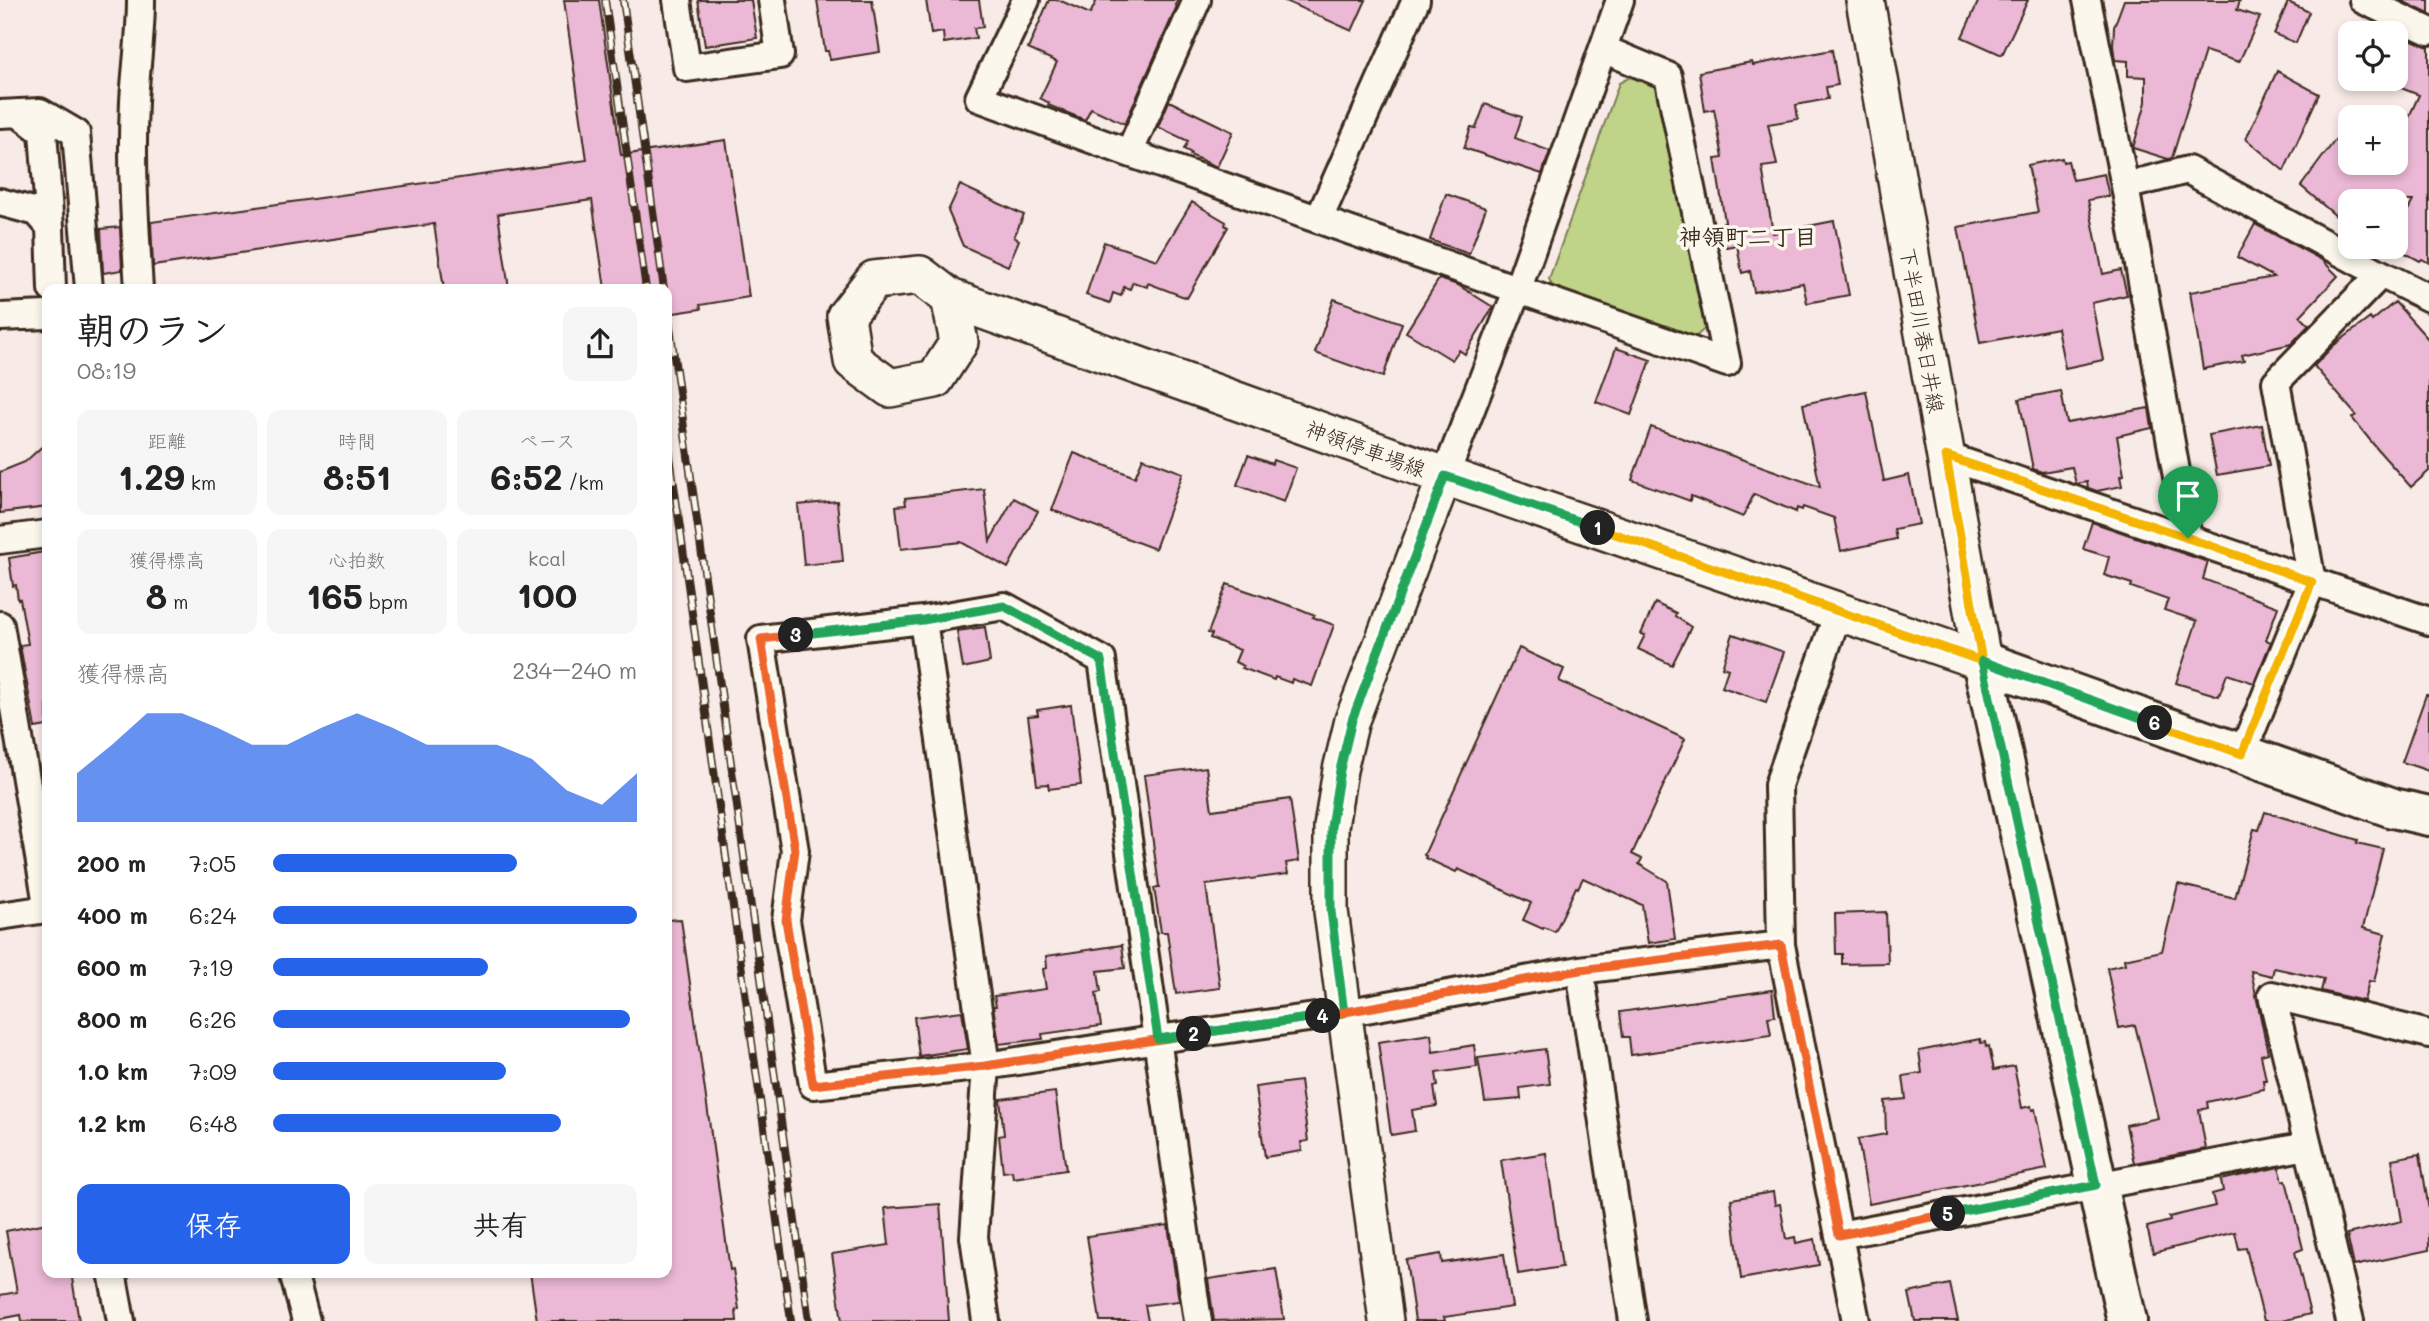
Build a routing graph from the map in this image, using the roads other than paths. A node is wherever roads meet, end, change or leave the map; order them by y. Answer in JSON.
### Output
{"nodes":[{"id":1,"x":141,"y":0,"type":"edge"},
{"id":2,"x":677,"y":0,"type":"edge"},
{"id":3,"x":772,"y":0,"type":"edge"},
{"id":4,"x":1026,"y":0,"type":"edge"},
{"id":5,"x":1197,"y":0,"type":"edge"},
{"id":6,"x":1416,"y":0,"type":"edge"},
{"id":7,"x":1620,"y":0,"type":"edge"},
{"id":8,"x":1865,"y":0,"type":"edge"},
{"id":9,"x":2087,"y":0,"type":"edge"},
{"id":10,"x":2364,"y":0,"type":"edge"},
{"id":11,"x":2429,"y":31,"type":"edge"},
{"id":12,"x":1603,"y":49,"type":"junction"},
{"id":13,"x":9,"y":114,"type":"edge"},
{"id":14,"x":1129,"y":153,"type":"junction"},
{"id":15,"x":2125,"y":186,"type":"junction"},
{"id":16,"x":0,"y":202,"type":"edge"},
{"id":17,"x":1319,"y":219,"type":"junction"},
{"id":18,"x":50,"y":227,"type":"junction"},
{"id":19,"x":2381,"y":274,"type":"junction"},
{"id":20,"x":52,"y":284,"type":"edge"},
{"id":21,"x":89,"y":284,"type":"edge"},
{"id":22,"x":139,"y":284,"type":"edge"},
{"id":23,"x":1517,"y":291,"type":"junction"},
{"id":24,"x":950,"y":298,"type":"dead end"},
{"id":25,"x":2429,"y":298,"type":"edge"},
{"id":26,"x":42,"y":315,"type":"edge"},
{"id":27,"x":0,"y":317,"type":"edge"},
{"id":28,"x":1946,"y":456,"type":"junction"},
{"id":29,"x":1445,"y":476,"type":"junction"},
{"id":30,"x":42,"y":535,"type":"edge"},
{"id":31,"x":2188,"y":538,"type":"junction"},
{"id":32,"x":0,"y":540,"type":"edge"},
{"id":33,"x":2312,"y":582,"type":"junction"},
{"id":34,"x":1839,"y":610,"type":"junction"},
{"id":35,"x":923,"y":620,"type":"junction"},
{"id":36,"x":2429,"y":621,"type":"edge"},
{"id":37,"x":0,"y":625,"type":"edge"},
{"id":38,"x":1982,"y":661,"type":"junction"},
{"id":39,"x":2242,"y":754,"type":"junction"},
{"id":40,"x":2429,"y":816,"type":"edge"},
{"id":41,"x":42,"y":877,"type":"edge"},
{"id":42,"x":42,"y":908,"type":"edge"},
{"id":43,"x":0,"y":916,"type":"edge"},
{"id":44,"x":1781,"y":945,"type":"junction"},
{"id":45,"x":1580,"y":970,"type":"junction"},
{"id":46,"x":1344,"y":1013,"type":"junction"},
{"id":47,"x":2429,"y":1034,"type":"edge"},
{"id":48,"x":1158,"y":1039,"type":"junction"},
{"id":49,"x":985,"y":1066,"type":"junction"},
{"id":50,"x":2307,"y":1146,"type":"junction"},
{"id":51,"x":2096,"y":1185,"type":"junction"},
{"id":52,"x":1839,"y":1235,"type":"junction"},
{"id":53,"x":113,"y":1278,"type":"edge"},
{"id":54,"x":295,"y":1278,"type":"edge"},
{"id":55,"x":121,"y":1321,"type":"edge"},
{"id":56,"x":306,"y":1321,"type":"edge"},
{"id":57,"x":986,"y":1321,"type":"edge"},
{"id":58,"x":1198,"y":1321,"type":"edge"},
{"id":59,"x":1386,"y":1321,"type":"edge"},
{"id":60,"x":1633,"y":1321,"type":"edge"},
{"id":61,"x":1856,"y":1321,"type":"edge"},
{"id":62,"x":2127,"y":1321,"type":"edge"},
{"id":63,"x":2350,"y":1321,"type":"edge"}],
"edges":[{"from":1,"to":22,"type":"street"},
{"from":2,"to":3,"type":"street"},
{"from":4,"to":14,"type":"street"},
{"from":5,"to":14,"type":"street"},
{"from":6,"to":17,"type":"street"},
{"from":7,"to":12,"type":"street"},
{"from":8,"to":28,"type":"main road","name":"下半田川春日井線"},
{"from":9,"to":15,"type":"street"},
{"from":10,"to":11,"type":"street"},
{"from":12,"to":23,"type":"street"},
{"from":12,"to":23,"type":"street"},
{"from":13,"to":18,"type":"street"},
{"from":13,"to":21,"type":"street"},
{"from":14,"to":17,"type":"street"},
{"from":15,"to":19,"type":"street"},
{"from":15,"to":31,"type":"street"},
{"from":16,"to":18,"type":"street"},
{"from":17,"to":23,"type":"street"},
{"from":18,"to":20,"type":"street"},
{"from":19,"to":25,"type":"street"},
{"from":19,"to":33,"type":"street"},
{"from":23,"to":29,"type":"street"},
{"from":24,"to":29,"type":"main road","name":"神領停車場線"},
{"from":26,"to":27,"type":"street"},
{"from":28,"to":31,"type":"street"},
{"from":28,"to":38,"type":"main road","name":"下半田川春日井線"},
{"from":29,"to":34,"type":"main road","name":"神領停車場線"},
{"from":29,"to":46,"type":"street"},
{"from":30,"to":32,"type":"street"},
{"from":31,"to":33,"type":"street"},
{"from":33,"to":36,"type":"street"},
{"from":33,"to":39,"type":"street"},
{"from":34,"to":38,"type":"main road","name":"神領停車場線"},
{"from":34,"to":44,"type":"street"},
{"from":35,"to":48,"type":"street"},
{"from":35,"to":49,"type":"street"},
{"from":35,"to":49,"type":"street"},
{"from":37,"to":41,"type":"street"},
{"from":38,"to":39,"type":"main road"},
{"from":38,"to":51,"type":"main road"},
{"from":39,"to":40,"type":"main road"},
{"from":42,"to":43,"type":"street"},
{"from":44,"to":45,"type":"street"},
{"from":44,"to":52,"type":"street"},
{"from":45,"to":46,"type":"street"},
{"from":45,"to":60,"type":"street"},
{"from":46,"to":48,"type":"street"},
{"from":46,"to":59,"type":"street"},
{"from":47,"to":50,"type":"street"},
{"from":48,"to":49,"type":"street"},
{"from":48,"to":58,"type":"street"},
{"from":49,"to":57,"type":"street"},
{"from":50,"to":51,"type":"street"},
{"from":50,"to":63,"type":"street"},
{"from":51,"to":52,"type":"street"},
{"from":51,"to":62,"type":"main road"},
{"from":52,"to":61,"type":"street"},
{"from":53,"to":55,"type":"street"},
{"from":54,"to":56,"type":"street"}]}
